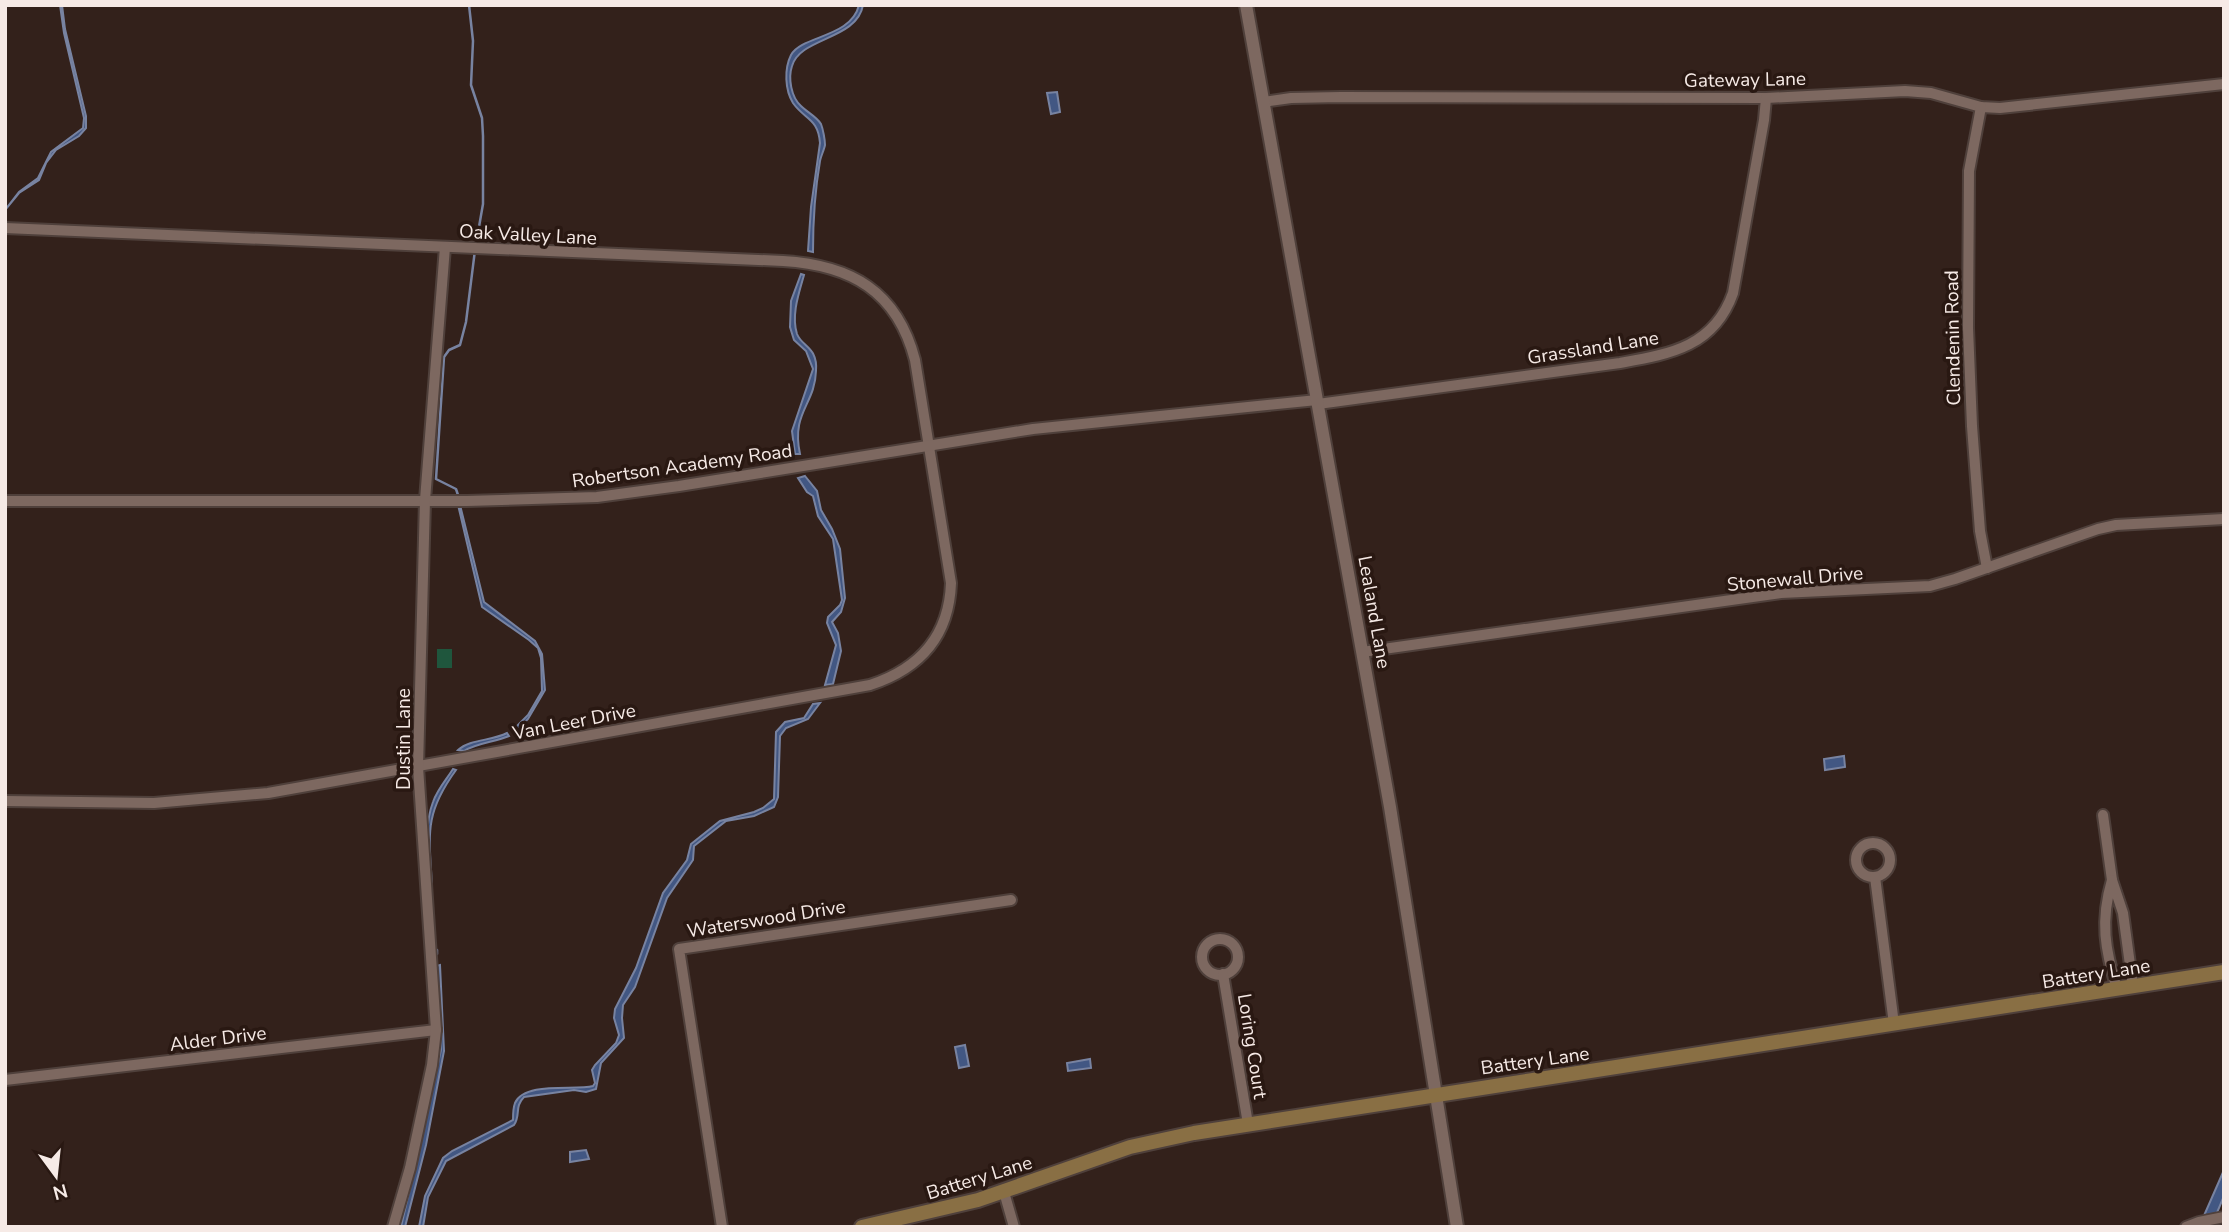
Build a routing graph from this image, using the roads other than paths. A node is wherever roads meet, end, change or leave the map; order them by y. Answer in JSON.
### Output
{"nodes":[{"id":1,"x":1246,"y":5,"type":"edge"},
{"id":2,"x":2224,"y":84,"type":"edge"},
{"id":3,"x":1766,"y":98,"type":"junction"},
{"id":4,"x":1263,"y":102,"type":"junction"},
{"id":5,"x":1981,"y":107,"type":"junction"},
{"id":6,"x":5,"y":228,"type":"edge"},
{"id":7,"x":445,"y":247,"type":"junction"},
{"id":8,"x":1318,"y":402,"type":"junction"},
{"id":9,"x":930,"y":445,"type":"junction"},
{"id":10,"x":425,"y":500,"type":"junction"},
{"id":11,"x":5,"y":501,"type":"edge"},
{"id":12,"x":2224,"y":519,"type":"edge"},
{"id":13,"x":1987,"y":568,"type":"junction"},
{"id":14,"x":1362,"y":652,"type":"junction"},
{"id":15,"x":418,"y":767,"type":"junction"},
{"id":16,"x":5,"y":801,"type":"edge"},
{"id":17,"x":2103,"y":815,"type":"dead end"},
{"id":18,"x":1875,"y":877,"type":"dead end"},
{"id":19,"x":2112,"y":880,"type":"junction"},
{"id":20,"x":1011,"y":900,"type":"dead end"},
{"id":21,"x":2224,"y":972,"type":"edge"},
{"id":22,"x":1223,"y":975,"type":"dead end"},
{"id":23,"x":2133,"y":987,"type":"junction"},
{"id":24,"x":2117,"y":989,"type":"junction"},
{"id":25,"x":1894,"y":1024,"type":"junction"},
{"id":26,"x":436,"y":1030,"type":"junction"},
{"id":27,"x":5,"y":1080,"type":"edge"},
{"id":28,"x":1436,"y":1094,"type":"junction"},
{"id":29,"x":1248,"y":1124,"type":"junction"},
{"id":30,"x":1004,"y":1192,"type":"junction"},
{"id":31,"x":2222,"y":1217,"type":"edge"},
{"id":32,"x":2193,"y":1224,"type":"edge"},
{"id":33,"x":393,"y":1227,"type":"edge"},
{"id":34,"x":723,"y":1227,"type":"edge"},
{"id":35,"x":862,"y":1227,"type":"edge"},
{"id":36,"x":1014,"y":1227,"type":"edge"},
{"id":37,"x":1457,"y":1227,"type":"edge"}],
"edges":[{"from":1,"to":4,"type":"street","name":"Lealand Lane"},
{"from":2,"to":5,"type":"street","name":"Gateway Lane"},
{"from":3,"to":4,"type":"street","name":"Gateway Lane"},
{"from":3,"to":5,"type":"street","name":"Gateway Lane"},
{"from":3,"to":8,"type":"street","name":"Grassland Lane"},
{"from":4,"to":8,"type":"street","name":"Lealand Lane"},
{"from":5,"to":13,"type":"street","name":"Clendenin Road"},
{"from":6,"to":7,"type":"street","name":"Oak Valley Lane"},
{"from":7,"to":9,"type":"street","name":"Oak Valley Lane"},
{"from":7,"to":10,"type":"street","name":"Dustin Lane"},
{"from":8,"to":9,"type":"street","name":"Robertson Academy Road"},
{"from":8,"to":14,"type":"street","name":"Lealand Lane"},
{"from":9,"to":10,"type":"street","name":"Robertson Academy Road"},
{"from":9,"to":15,"type":"street","name":"Van Leer Drive"},
{"from":10,"to":11,"type":"street","name":"Robertson Academy Road"},
{"from":10,"to":15,"type":"street","name":"Dustin Lane"},
{"from":12,"to":13,"type":"street","name":"Stonewall Drive"},
{"from":13,"to":14,"type":"street","name":"Stonewall Drive"},
{"from":14,"to":28,"type":"street","name":"Lealand Lane"},
{"from":15,"to":16,"type":"street","name":"Van Leer Drive"},
{"from":15,"to":26,"type":"street","name":"Dustin Lane"},
{"from":17,"to":19,"type":"street"},
{"from":18,"to":25,"type":"street"},
{"from":19,"to":23,"type":"street"},
{"from":19,"to":24,"type":"street"},
{"from":20,"to":34,"type":"street","name":"Waterswood Drive"},
{"from":21,"to":23,"type":"main road","name":"Battery Lane"},
{"from":22,"to":29,"type":"street","name":"Loring Court"},
{"from":23,"to":24,"type":"main road","name":"Battery Lane"},
{"from":24,"to":25,"type":"main road","name":"Battery Lane"},
{"from":25,"to":28,"type":"main road","name":"Battery Lane"},
{"from":26,"to":27,"type":"street","name":"Alder Drive"},
{"from":26,"to":33,"type":"street","name":"Dustin Lane"},
{"from":28,"to":29,"type":"main road","name":"Battery Lane"},
{"from":28,"to":37,"type":"street","name":"Lealand Lane"},
{"from":29,"to":30,"type":"main road","name":"Battery Lane"},
{"from":30,"to":35,"type":"main road","name":"Battery Lane"},
{"from":30,"to":36,"type":"street"},
{"from":31,"to":32,"type":"street"}]}
